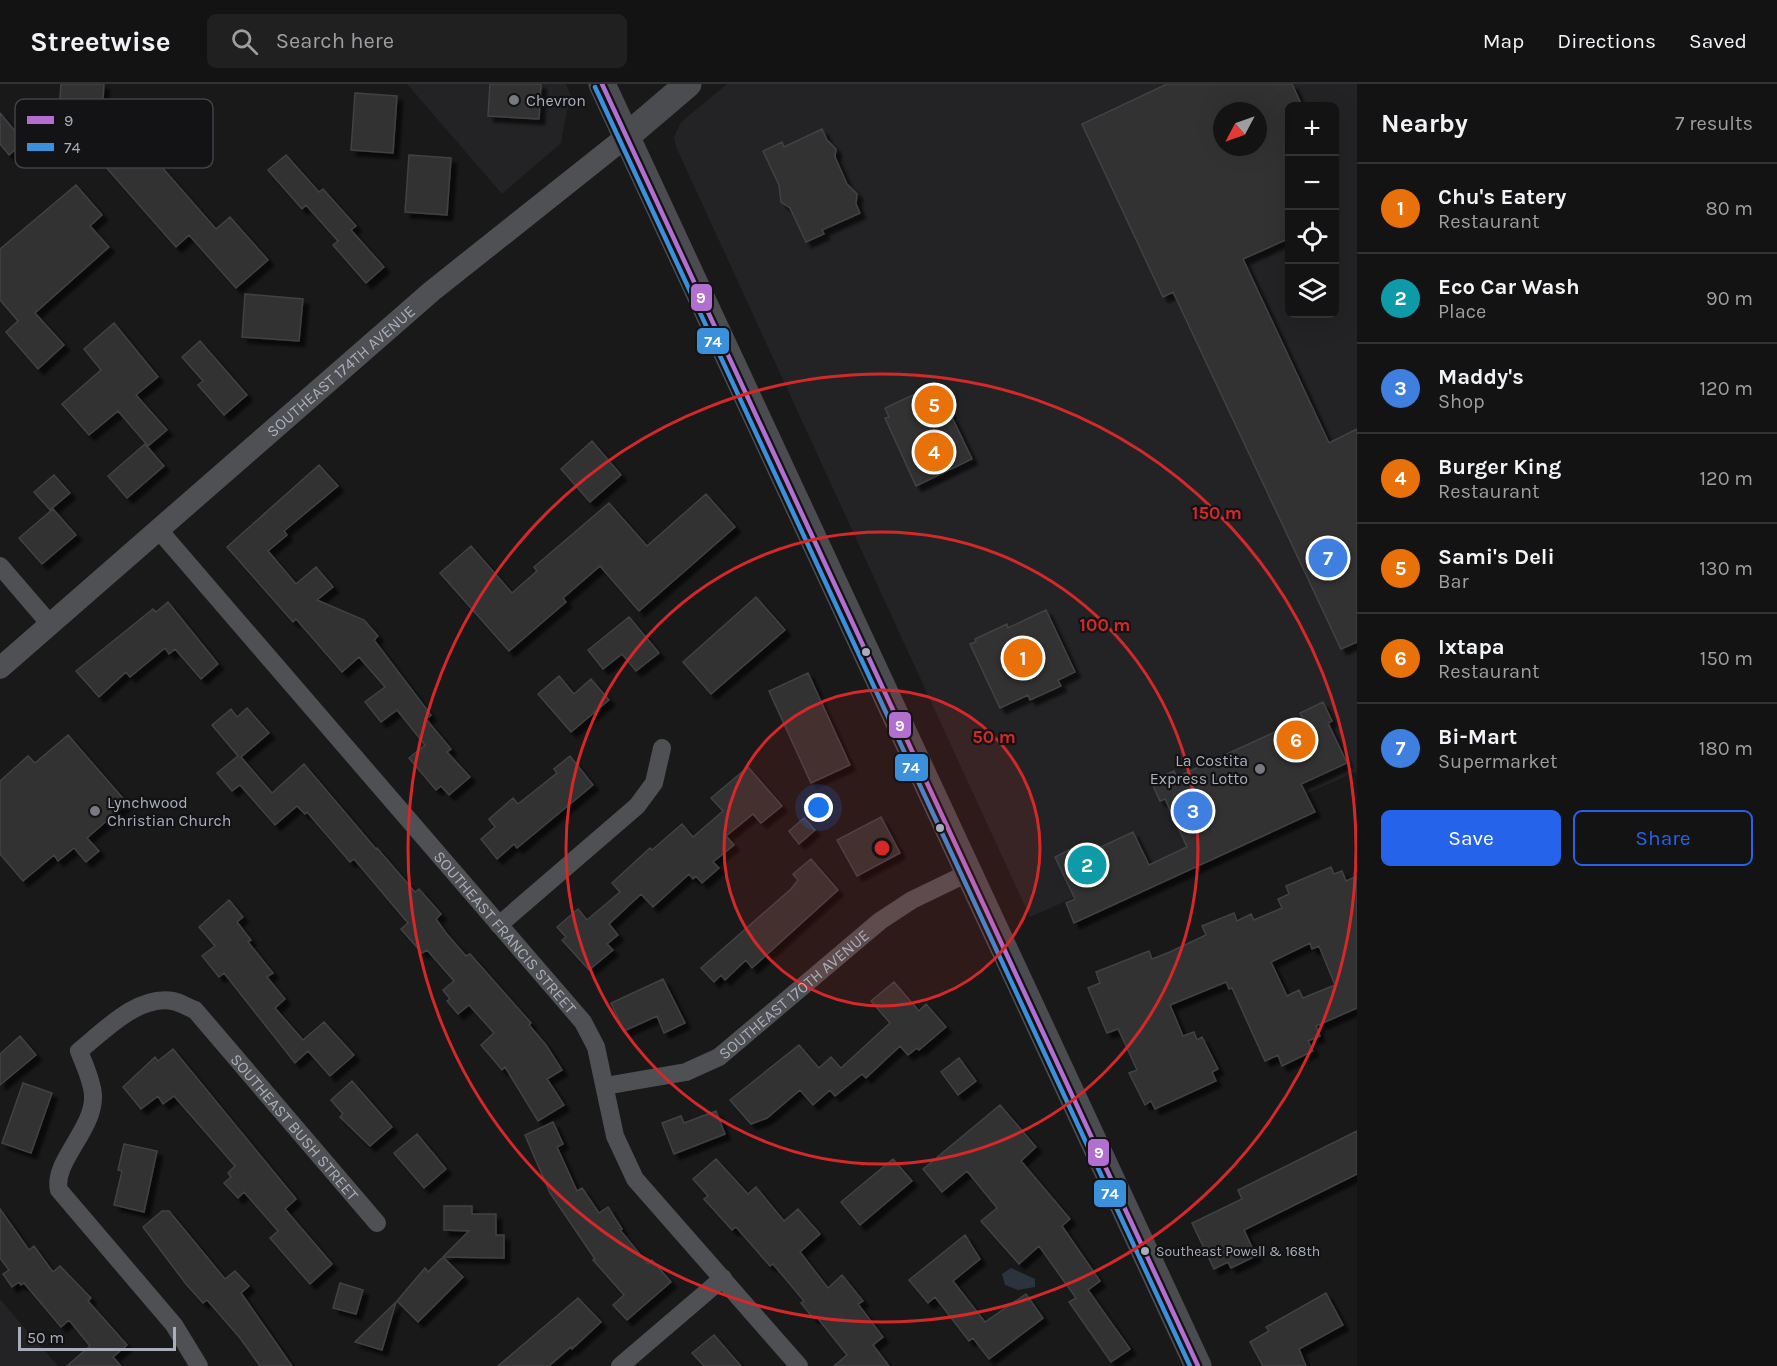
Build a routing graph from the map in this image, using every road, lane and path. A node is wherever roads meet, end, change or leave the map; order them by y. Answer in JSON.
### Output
{"nodes":[{"id":1,"x":602,"y":84,"type":"edge"},
{"id":2,"x":688,"y":84,"type":"edge"},
{"id":3,"x":627,"y":136,"type":"junction"},
{"id":4,"x":158,"y":529,"type":"junction"},
{"id":5,"x":0,"y":566,"type":"edge"},
{"id":6,"x":50,"y":624,"type":"junction"},
{"id":7,"x":0,"y":668,"type":"edge"},
{"id":8,"x":662,"y":748,"type":"dead end"},
{"id":9,"x":970,"y":872,"type":"junction"},
{"id":10,"x":500,"y":925,"type":"junction"},
{"id":11,"x":605,"y":1086,"type":"junction"},
{"id":12,"x":377,"y":1223,"type":"dead end"},
{"id":13,"x":723,"y":1278,"type":"junction"},
{"id":14,"x":199,"y":1366,"type":"edge"},
{"id":15,"x":620,"y":1366,"type":"edge"},
{"id":16,"x":799,"y":1366,"type":"edge"},
{"id":17,"x":1198,"y":1366,"type":"edge"}],
"edges":[{"from":1,"to":3,"type":"main road"},
{"from":2,"to":3,"type":"main road","name":"SOUTHEAST 174TH AVENUE"},
{"from":3,"to":4,"type":"street","name":"SOUTHEAST 174TH AVENUE"},
{"from":3,"to":9,"type":"main road"},
{"from":4,"to":6,"type":"street","name":"SOUTHEAST 174TH AVENUE"},
{"from":4,"to":10,"type":"street","name":"SOUTHEAST FRANCIS STREET"},
{"from":5,"to":6,"type":"street"},
{"from":6,"to":7,"type":"street","name":"SOUTHEAST 174TH AVENUE"},
{"from":8,"to":10,"type":"street"},
{"from":9,"to":11,"type":"street","name":"SOUTHEAST 170TH AVENUE"},
{"from":9,"to":17,"type":"main road"},
{"from":10,"to":11,"type":"street","name":"SOUTHEAST FRANCIS STREET"},
{"from":11,"to":13,"type":"street","name":"SOUTHEAST FRANCIS STREET"},
{"from":12,"to":14,"type":"street","name":"SOUTHEAST BUSH STREET"},
{"from":13,"to":15,"type":"street"},
{"from":13,"to":16,"type":"street","name":"SOUTHEAST FRANCIS STREET"}]}
